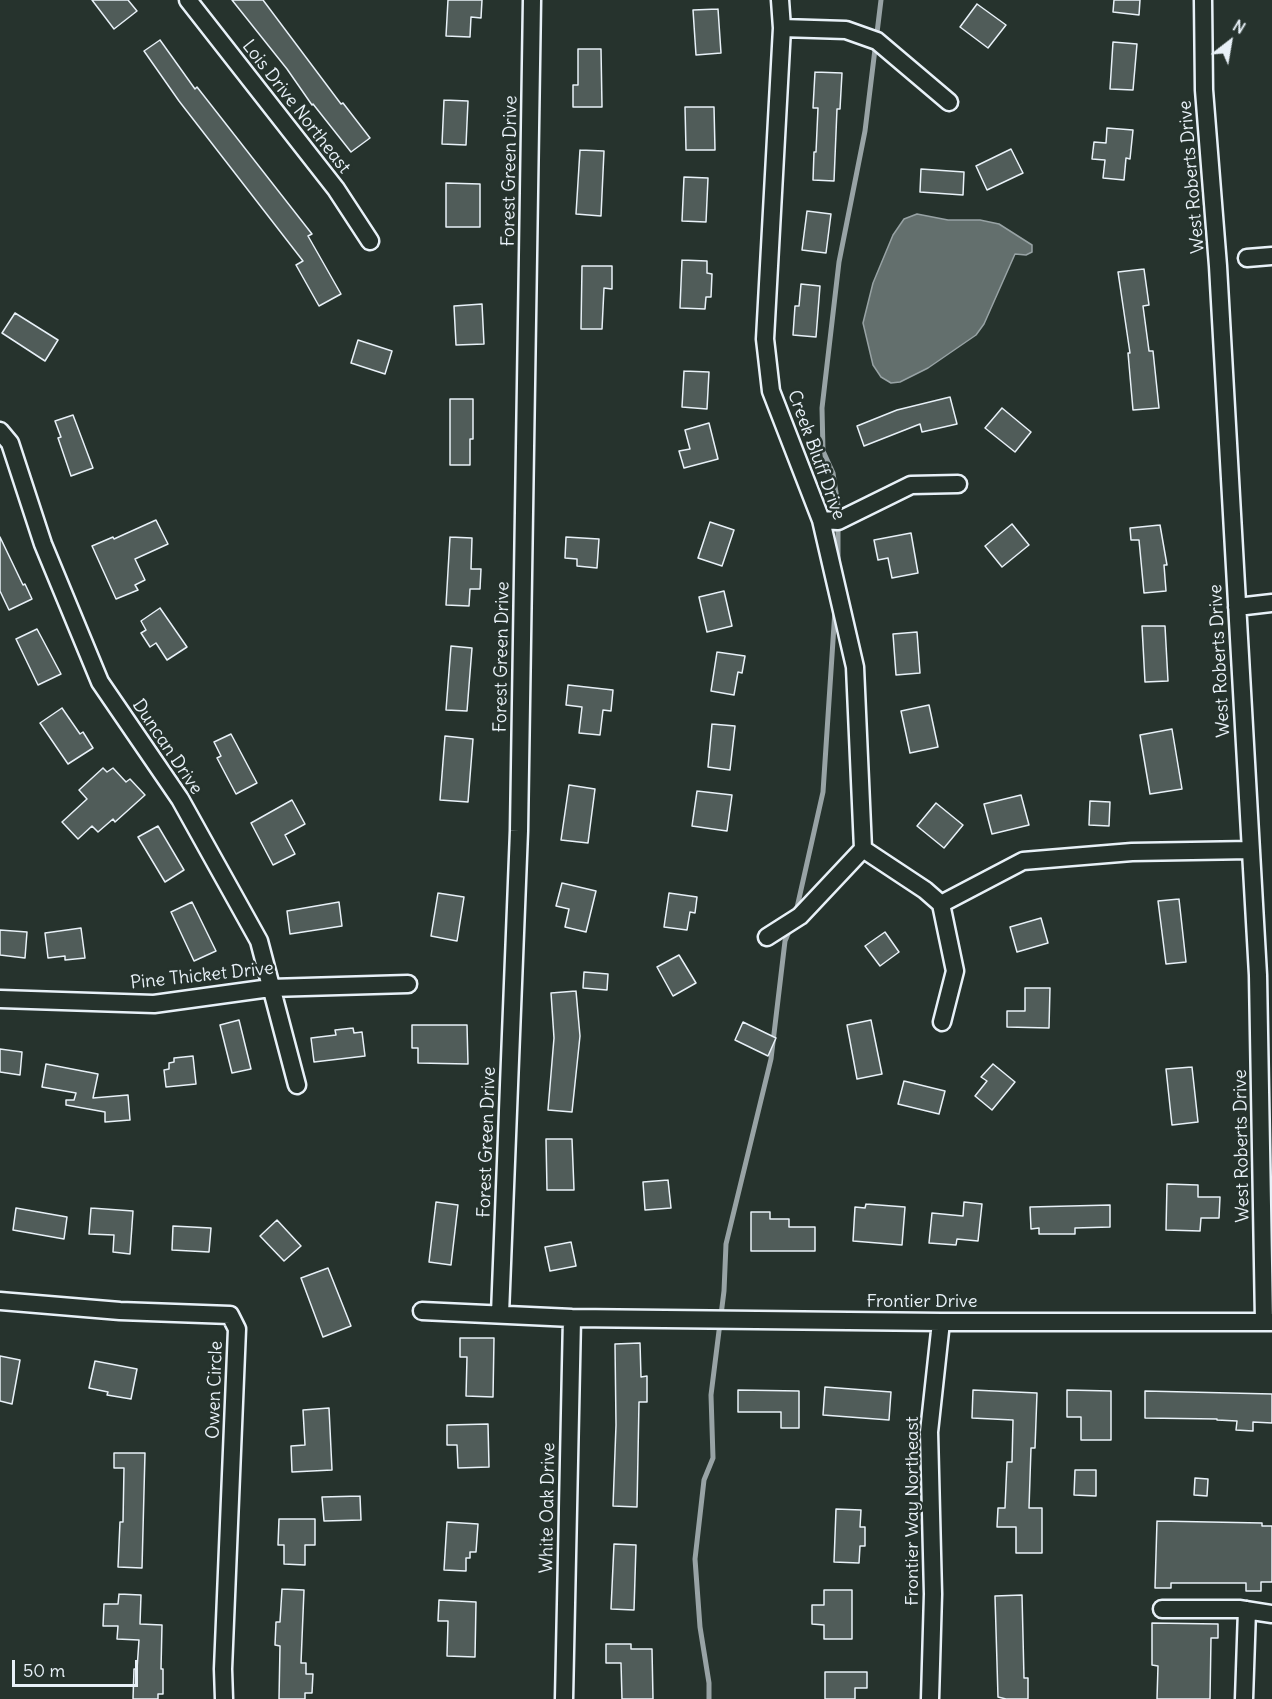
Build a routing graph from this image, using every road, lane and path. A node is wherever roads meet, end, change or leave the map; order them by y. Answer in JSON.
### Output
{"nodes":[{"id":1,"x":188,"y":0,"type":"edge"},
{"id":2,"x":532,"y":0,"type":"edge"},
{"id":3,"x":780,"y":0,"type":"edge"},
{"id":4,"x":1203,"y":0,"type":"edge"},
{"id":5,"x":782,"y":28,"type":"junction"},
{"id":6,"x":949,"y":102,"type":"dead end"},
{"id":7,"x":370,"y":241,"type":"dead end"},
{"id":8,"x":1272,"y":256,"type":"edge"},
{"id":9,"x":1247,"y":258,"type":"dead end"},
{"id":10,"x":0,"y":431,"type":"edge"},
{"id":11,"x":958,"y":484,"type":"dead end"},
{"id":12,"x":820,"y":520,"type":"junction"},
{"id":13,"x":1272,"y":603,"type":"edge"},
{"id":14,"x":1237,"y":607,"type":"junction"},
{"id":15,"x":863,"y":849,"type":"junction"},
{"id":16,"x":1251,"y":850,"type":"junction"},
{"id":17,"x":941,"y":904,"type":"junction"},
{"id":18,"x":767,"y":937,"type":"dead end"},
{"id":19,"x":1265,"y":975,"type":"edge"},
{"id":20,"x":408,"y":984,"type":"dead end"},
{"id":21,"x":270,"y":988,"type":"junction"},
{"id":22,"x":0,"y":999,"type":"edge"},
{"id":23,"x":942,"y":1022,"type":"dead end"},
{"id":24,"x":297,"y":1085,"type":"dead end"},
{"id":25,"x":0,"y":1301,"type":"edge"},
{"id":26,"x":422,"y":1311,"type":"dead end"},
{"id":27,"x":500,"y":1314,"type":"junction"},
{"id":28,"x":572,"y":1318,"type":"junction"},
{"id":29,"x":941,"y":1322,"type":"junction"},
{"id":30,"x":1268,"y":1322,"type":"edge"},
{"id":31,"x":1162,"y":1609,"type":"dead end"},
{"id":32,"x":1247,"y":1610,"type":"junction"},
{"id":33,"x":1272,"y":1614,"type":"edge"},
{"id":34,"x":224,"y":1699,"type":"edge"},
{"id":35,"x":564,"y":1699,"type":"edge"},
{"id":36,"x":930,"y":1699,"type":"edge"},
{"id":37,"x":1244,"y":1699,"type":"edge"}],
"edges":[{"from":1,"to":7,"type":"street","name":"Lois Drive Northeast"},
{"from":2,"to":27,"type":"street","name":"Forest Green Drive"},
{"from":3,"to":5,"type":"street","name":"Creek Bluff Drive"},
{"from":4,"to":14,"type":"street","name":"West Roberts Drive"},
{"from":5,"to":6,"type":"street"},
{"from":5,"to":12,"type":"street","name":"Creek Bluff Drive"},
{"from":8,"to":9,"type":"street"},
{"from":10,"to":21,"type":"street","name":"Duncan Drive"},
{"from":11,"to":12,"type":"street"},
{"from":12,"to":15,"type":"street","name":"Creek Bluff Drive"},
{"from":13,"to":14,"type":"street"},
{"from":14,"to":16,"type":"street","name":"West Roberts Drive"},
{"from":15,"to":17,"type":"street"},
{"from":15,"to":18,"type":"street"},
{"from":16,"to":17,"type":"street"},
{"from":16,"to":19,"type":"street","name":"West Roberts Drive"},
{"from":17,"to":23,"type":"street"},
{"from":19,"to":30,"type":"street","name":"West Roberts Drive"},
{"from":20,"to":21,"type":"street","name":"Pine Thicket Drive"},
{"from":21,"to":22,"type":"street","name":"Pine Thicket Drive"},
{"from":21,"to":24,"type":"street","name":"Duncan Drive"},
{"from":25,"to":34,"type":"street","name":"Owen Circle"},
{"from":26,"to":27,"type":"street"},
{"from":27,"to":28,"type":"street","name":"Frontier Drive"},
{"from":28,"to":29,"type":"street","name":"Frontier Drive"},
{"from":28,"to":35,"type":"street","name":"White Oak Drive"},
{"from":29,"to":30,"type":"street","name":"Frontier Drive"},
{"from":29,"to":36,"type":"street","name":"Frontier Way Northeast"},
{"from":31,"to":32,"type":"street"},
{"from":32,"to":33,"type":"street"},
{"from":32,"to":37,"type":"street"}]}
